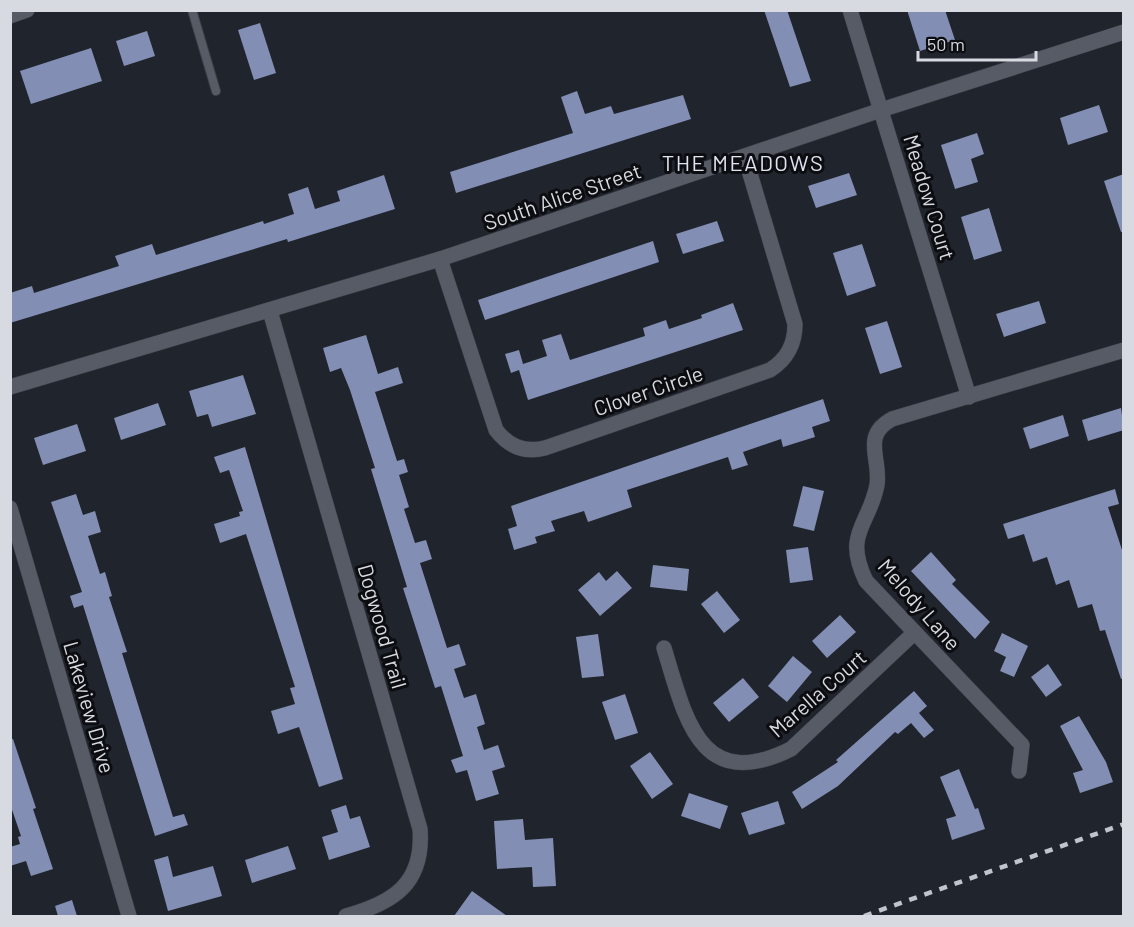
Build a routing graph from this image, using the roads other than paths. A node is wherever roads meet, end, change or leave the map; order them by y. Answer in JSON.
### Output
{"nodes":[{"id":1,"x":27,"y":10,"type":"edge"},
{"id":2,"x":192,"y":10,"type":"edge"},
{"id":3,"x":850,"y":10,"type":"edge"},
{"id":4,"x":10,"y":16,"type":"edge"},
{"id":5,"x":1124,"y":32,"type":"edge"},
{"id":6,"x":216,"y":92,"type":"dead end"},
{"id":7,"x":881,"y":110,"type":"junction"},
{"id":8,"x":746,"y":157,"type":"junction"},
{"id":9,"x":440,"y":259,"type":"junction"},
{"id":10,"x":270,"y":311,"type":"junction"},
{"id":11,"x":1124,"y":350,"type":"edge"},
{"id":12,"x":10,"y":387,"type":"edge"},
{"id":13,"x":969,"y":397,"type":"junction"},
{"id":14,"x":10,"y":508,"type":"edge"},
{"id":15,"x":914,"y":633,"type":"junction"},
{"id":16,"x":663,"y":648,"type":"dead end"},
{"id":17,"x":1018,"y":771,"type":"dead end"},
{"id":18,"x":129,"y":916,"type":"edge"},
{"id":19,"x":346,"y":916,"type":"edge"}],
"edges":[{"from":1,"to":4,"type":"street"},
{"from":2,"to":6,"type":"lane"},
{"from":3,"to":7,"type":"street","name":"Meadow Court"},
{"from":5,"to":7,"type":"street","name":"South Alice Street"},
{"from":7,"to":8,"type":"street","name":"South Alice Street"},
{"from":7,"to":13,"type":"street","name":"Meadow Court"},
{"from":8,"to":9,"type":"street","name":"South Alice Street"},
{"from":8,"to":9,"type":"street","name":"Clover Circle"},
{"from":9,"to":10,"type":"street","name":"South Alice Street"},
{"from":10,"to":12,"type":"street","name":"South Alice Street"},
{"from":10,"to":19,"type":"street","name":"Dogwood Trail"},
{"from":11,"to":13,"type":"street","name":"Melody Lane"},
{"from":13,"to":15,"type":"street","name":"Melody Lane"},
{"from":14,"to":18,"type":"street","name":"Lakeview Drive"},
{"from":15,"to":16,"type":"street","name":"Marella Court"},
{"from":15,"to":17,"type":"street","name":"Melody Lane"}]}
